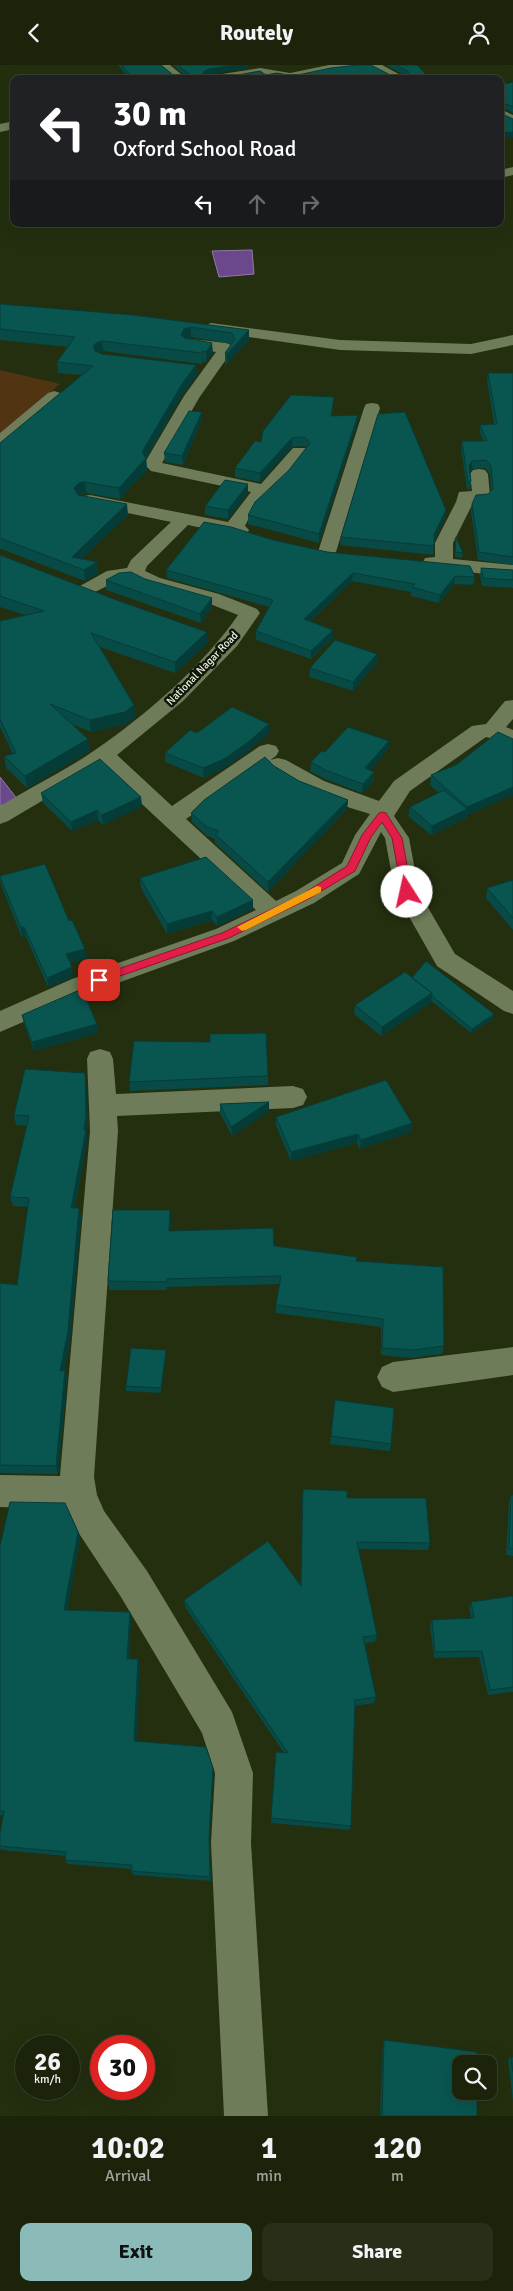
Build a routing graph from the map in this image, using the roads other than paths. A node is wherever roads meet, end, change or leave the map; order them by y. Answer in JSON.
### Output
{"nodes":[{"id":1,"x":163,"y":65,"type":"edge"},
{"id":2,"x":366,"y":65,"type":"edge"},
{"id":3,"x":373,"y":65,"type":"edge"},
{"id":4,"x":177,"y":75,"type":"edge"},
{"id":5,"x":234,"y":75,"type":"edge"},
{"id":6,"x":284,"y":75,"type":"edge"},
{"id":7,"x":295,"y":75,"type":"edge"},
{"id":8,"x":394,"y":75,"type":"edge"},
{"id":9,"x":198,"y":327,"type":"edge"},
{"id":10,"x":513,"y":340,"type":"edge"},
{"id":11,"x":179,"y":342,"type":"edge"},
{"id":12,"x":191,"y":369,"type":"edge"},
{"id":13,"x":211,"y":371,"type":"junction"},
{"id":14,"x":54,"y":396,"type":"edge"},
{"id":15,"x":372,"y":408,"type":"dead end"},
{"id":16,"x":0,"y":442,"type":"edge"},
{"id":17,"x":299,"y":452,"type":"edge"},
{"id":18,"x":479,"y":473,"type":"edge"},
{"id":19,"x":265,"y":490,"type":"junction"},
{"id":20,"x":86,"y":500,"type":"edge"},
{"id":21,"x":184,"y":519,"type":"junction"},
{"id":22,"x":235,"y":528,"type":"junction"},
{"id":23,"x":262,"y":537,"type":"edge"},
{"id":24,"x":327,"y":551,"type":"edge"},
{"id":25,"x":416,"y":561,"type":"edge"},
{"id":26,"x":444,"y":563,"type":"junction"},
{"id":27,"x":513,"y":571,"type":"edge"},
{"id":28,"x":135,"y":573,"type":"junction"},
{"id":29,"x":110,"y":600,"type":"edge"},
{"id":30,"x":513,"y":706,"type":"edge"},
{"id":31,"x":503,"y":733,"type":"edge"},
{"id":32,"x":103,"y":755,"type":"junction"},
{"id":33,"x":384,"y":813,"type":"junction"},
{"id":34,"x":0,"y":816,"type":"edge"},
{"id":35,"x":171,"y":818,"type":"junction"},
{"id":36,"x":273,"y":912,"type":"junction"},
{"id":37,"x":513,"y":1004,"type":"edge"},
{"id":38,"x":3,"y":1017,"type":"edge"},
{"id":39,"x":100,"y":1059,"type":"dead end"},
{"id":40,"x":293,"y":1097,"type":"dead end"},
{"id":41,"x":102,"y":1106,"type":"junction"},
{"id":42,"x":513,"y":1361,"type":"edge"},
{"id":43,"x":392,"y":1377,"type":"dead end"},
{"id":44,"x":0,"y":1491,"type":"edge"},
{"id":45,"x":79,"y":1493,"type":"junction"},
{"id":46,"x":246,"y":2116,"type":"edge"}],
"edges":[{"from":1,"to":4,"type":"street"},
{"from":2,"to":7,"type":"street"},
{"from":3,"to":8,"type":"street"},
{"from":5,"to":6,"type":"street"},
{"from":9,"to":10,"type":"street"},
{"from":11,"to":13,"type":"street"},
{"from":12,"to":13,"type":"street"},
{"from":13,"to":19,"type":"street"},
{"from":14,"to":16,"type":"street"},
{"from":15,"to":24,"type":"street"},
{"from":17,"to":19,"type":"street"},
{"from":18,"to":26,"type":"street"},
{"from":19,"to":22,"type":"street"},
{"from":20,"to":21,"type":"street"},
{"from":21,"to":22,"type":"street"},
{"from":21,"to":28,"type":"street"},
{"from":22,"to":23,"type":"street"},
{"from":25,"to":26,"type":"street"},
{"from":26,"to":27,"type":"street"},
{"from":28,"to":29,"type":"street"},
{"from":28,"to":32,"type":"street","name":"National Nagar Road"},
{"from":30,"to":31,"type":"street"},
{"from":31,"to":33,"type":"street"},
{"from":32,"to":34,"type":"street","name":"National Nagar Road"},
{"from":32,"to":35,"type":"street"},
{"from":33,"to":35,"type":"street"},
{"from":33,"to":36,"type":"street"},
{"from":33,"to":37,"type":"street"},
{"from":35,"to":36,"type":"street"},
{"from":36,"to":38,"type":"street"},
{"from":39,"to":41,"type":"street"},
{"from":40,"to":41,"type":"street"},
{"from":41,"to":45,"type":"street"},
{"from":42,"to":43,"type":"street"},
{"from":44,"to":45,"type":"street"},
{"from":45,"to":46,"type":"street"}]}
